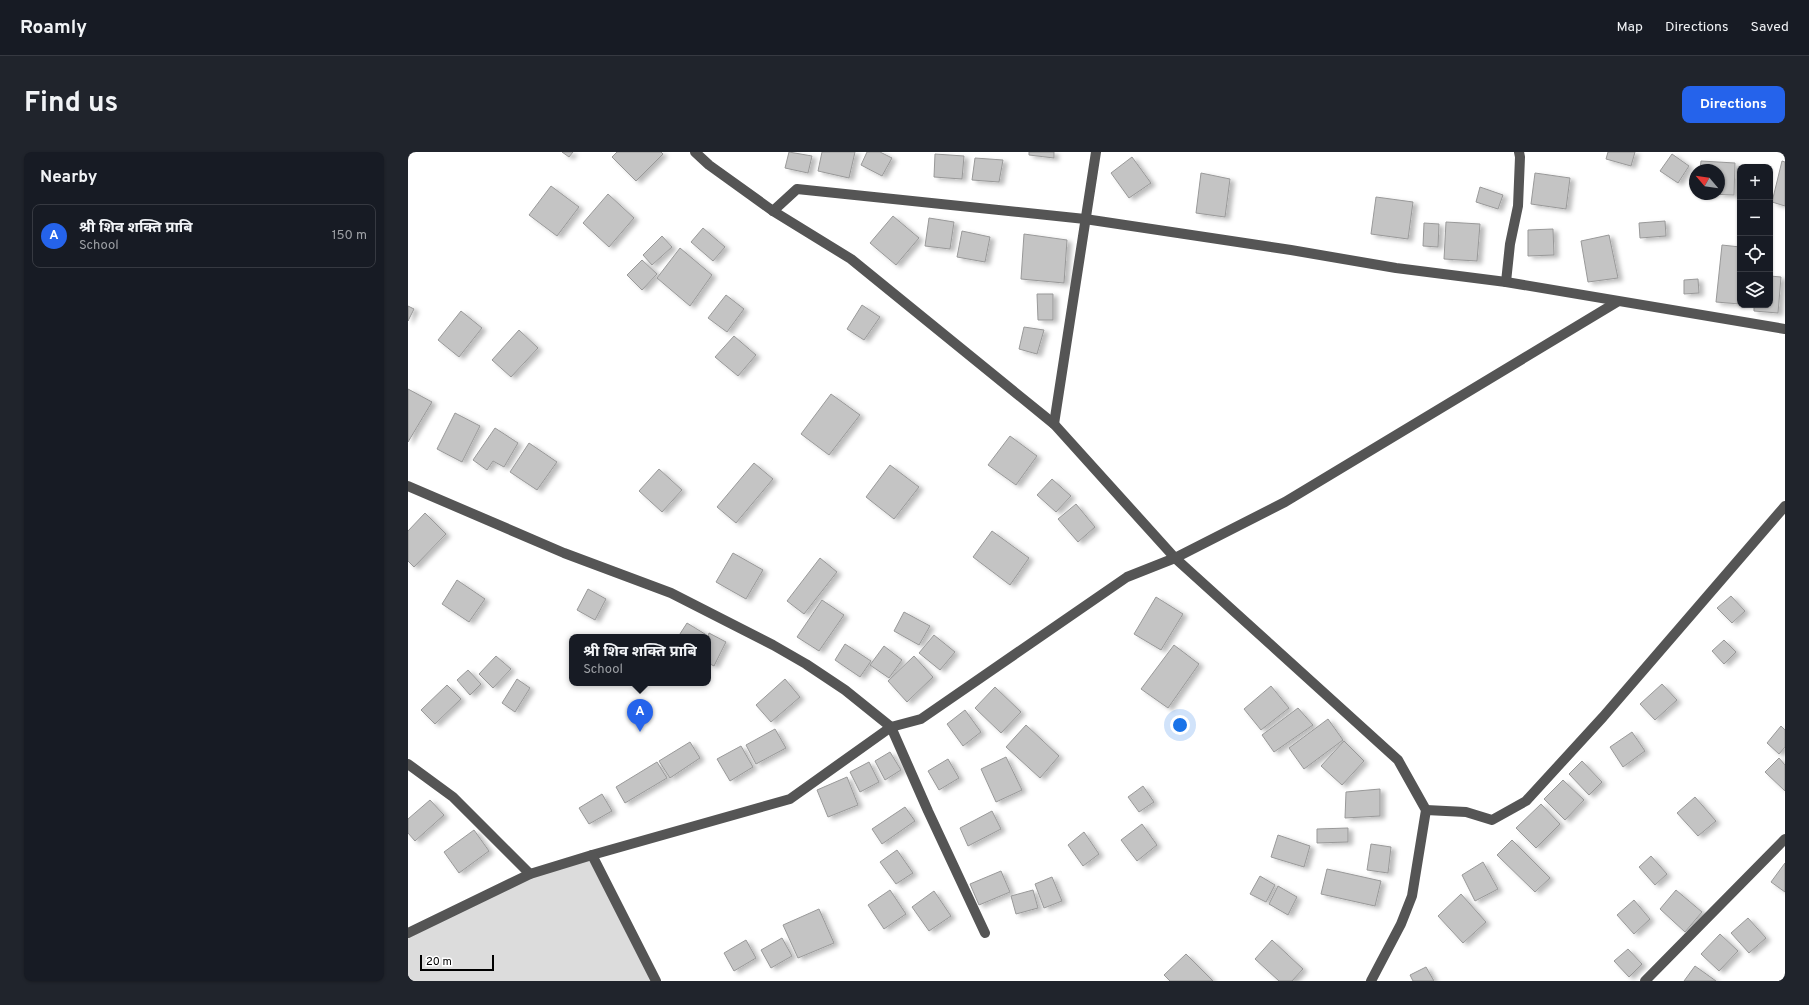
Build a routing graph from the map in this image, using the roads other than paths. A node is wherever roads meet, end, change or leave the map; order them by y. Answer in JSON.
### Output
{"nodes":[{"id":1,"x":695,"y":152,"type":"edge"},
{"id":2,"x":1096,"y":152,"type":"edge"},
{"id":3,"x":1519,"y":152,"type":"edge"},
{"id":4,"x":773,"y":211,"type":"junction"},
{"id":5,"x":1085,"y":219,"type":"junction"},
{"id":6,"x":1506,"y":282,"type":"junction"},
{"id":7,"x":1617,"y":302,"type":"junction"},
{"id":8,"x":1785,"y":329,"type":"edge"},
{"id":9,"x":1054,"y":424,"type":"junction"},
{"id":10,"x":408,"y":486,"type":"edge"},
{"id":11,"x":1785,"y":506,"type":"edge"},
{"id":12,"x":1175,"y":558,"type":"junction"},
{"id":13,"x":891,"y":727,"type":"junction"},
{"id":14,"x":408,"y":764,"type":"edge"},
{"id":15,"x":1426,"y":810,"type":"junction"},
{"id":16,"x":1785,"y":839,"type":"edge"},
{"id":17,"x":592,"y":856,"type":"junction"},
{"id":18,"x":530,"y":874,"type":"junction"},
{"id":19,"x":408,"y":933,"type":"edge"},
{"id":20,"x":985,"y":933,"type":"dead end"},
{"id":21,"x":656,"y":981,"type":"edge"},
{"id":22,"x":1371,"y":981,"type":"edge"},
{"id":23,"x":1645,"y":981,"type":"edge"}],
"edges":[{"from":1,"to":4,"type":"street"},
{"from":2,"to":5,"type":"street"},
{"from":3,"to":6,"type":"street"},
{"from":4,"to":5,"type":"street"},
{"from":4,"to":9,"type":"street"},
{"from":5,"to":6,"type":"street"},
{"from":5,"to":9,"type":"street"},
{"from":6,"to":7,"type":"street"},
{"from":7,"to":8,"type":"street"},
{"from":7,"to":12,"type":"street"},
{"from":9,"to":12,"type":"street"},
{"from":10,"to":13,"type":"street"},
{"from":11,"to":15,"type":"street"},
{"from":12,"to":13,"type":"street"},
{"from":12,"to":15,"type":"street"},
{"from":13,"to":17,"type":"street"},
{"from":13,"to":20,"type":"street"},
{"from":14,"to":18,"type":"street"},
{"from":15,"to":22,"type":"street"},
{"from":16,"to":23,"type":"street"},
{"from":17,"to":18,"type":"street"},
{"from":17,"to":21,"type":"street"},
{"from":18,"to":19,"type":"street"}]}
